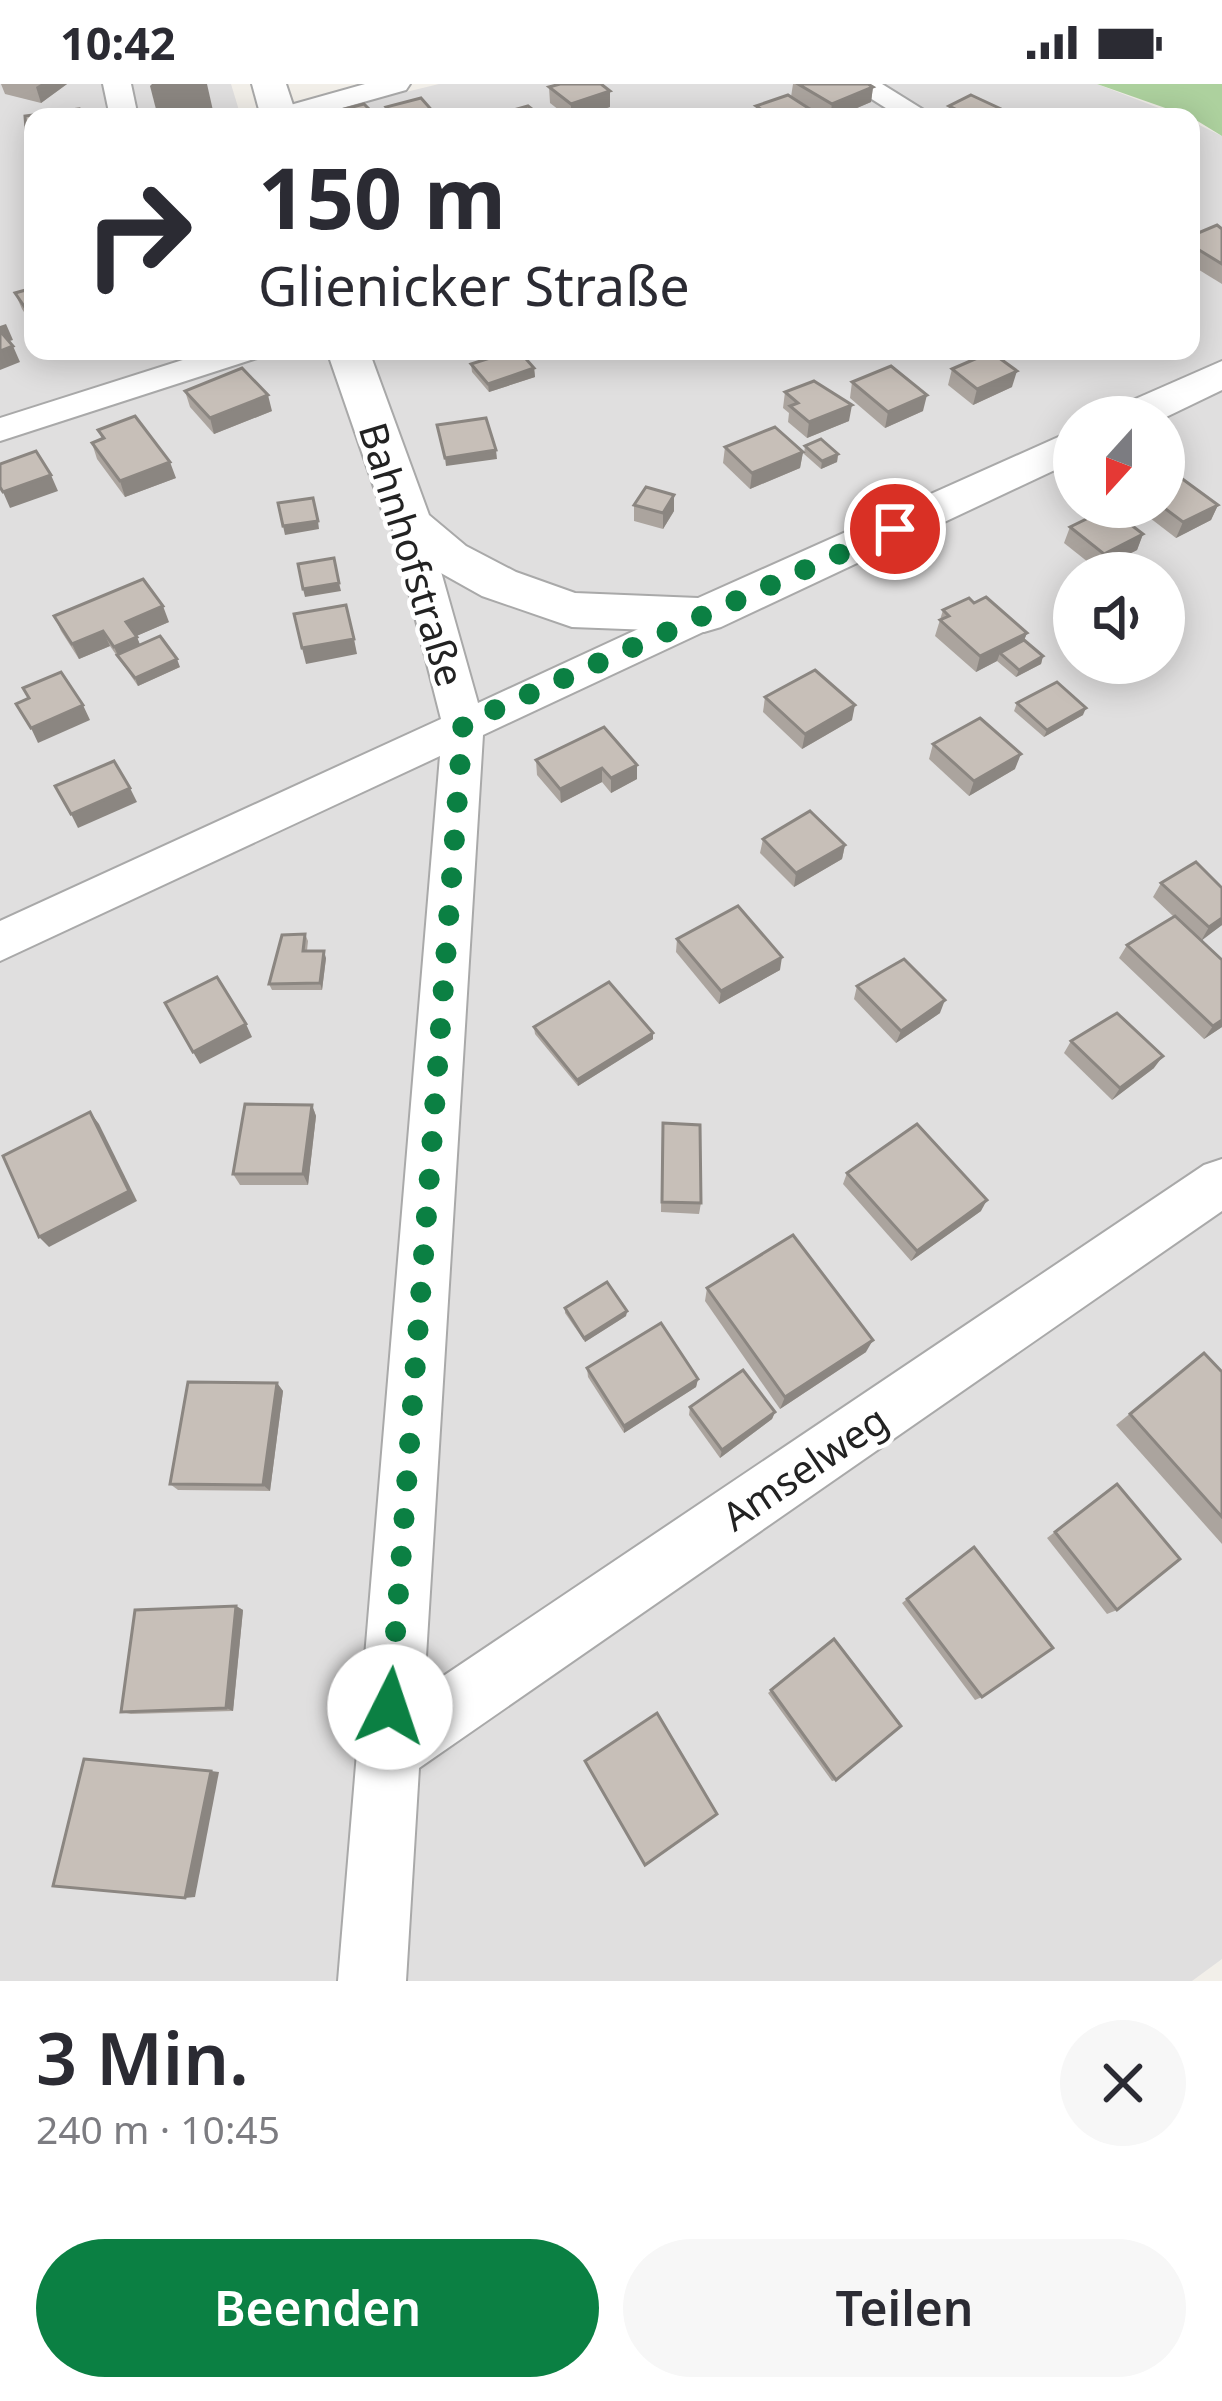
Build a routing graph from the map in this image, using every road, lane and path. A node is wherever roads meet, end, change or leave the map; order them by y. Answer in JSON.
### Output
{"nodes":[{"id":1,"x":396,"y":84,"type":"edge"},
{"id":2,"x":862,"y":84,"type":"edge"},
{"id":3,"x":311,"y":108,"type":"edge"},
{"id":4,"x":899,"y":108,"type":"edge"},
{"id":5,"x":217,"y":360,"type":"edge"},
{"id":6,"x":351,"y":360,"type":"edge"},
{"id":7,"x":1222,"y":374,"type":"edge"},
{"id":8,"x":1176,"y":396,"type":"edge"},
{"id":9,"x":0,"y":430,"type":"edge"},
{"id":10,"x":1053,"y":454,"type":"edge"},
{"id":11,"x":409,"y":522,"type":"junction"},
{"id":12,"x":704,"y":615,"type":"junction"},
{"id":13,"x":463,"y":724,"type":"junction"},
{"id":14,"x":0,"y":942,"type":"edge"},
{"id":15,"x":1222,"y":1182,"type":"edge"},
{"id":16,"x":387,"y":1753,"type":"junction"},
{"id":17,"x":372,"y":1981,"type":"edge"}],
"edges":[{"from":1,"to":3,"type":"street"},
{"from":2,"to":4,"type":"street"},
{"from":5,"to":9,"type":"street"},
{"from":6,"to":11,"type":"street","name":"Bahnhofstraße"},
{"from":7,"to":8,"type":"street"},
{"from":10,"to":12,"type":"street"},
{"from":11,"to":12,"type":"street"},
{"from":11,"to":13,"type":"street","name":"Bahnhofstraße"},
{"from":12,"to":13,"type":"street"},
{"from":13,"to":14,"type":"street"},
{"from":13,"to":16,"type":"street","name":"Bahnhofstraße"},
{"from":15,"to":16,"type":"street","name":"Amselweg"},
{"from":16,"to":17,"type":"street","name":"Bahnhofstraße"}]}
